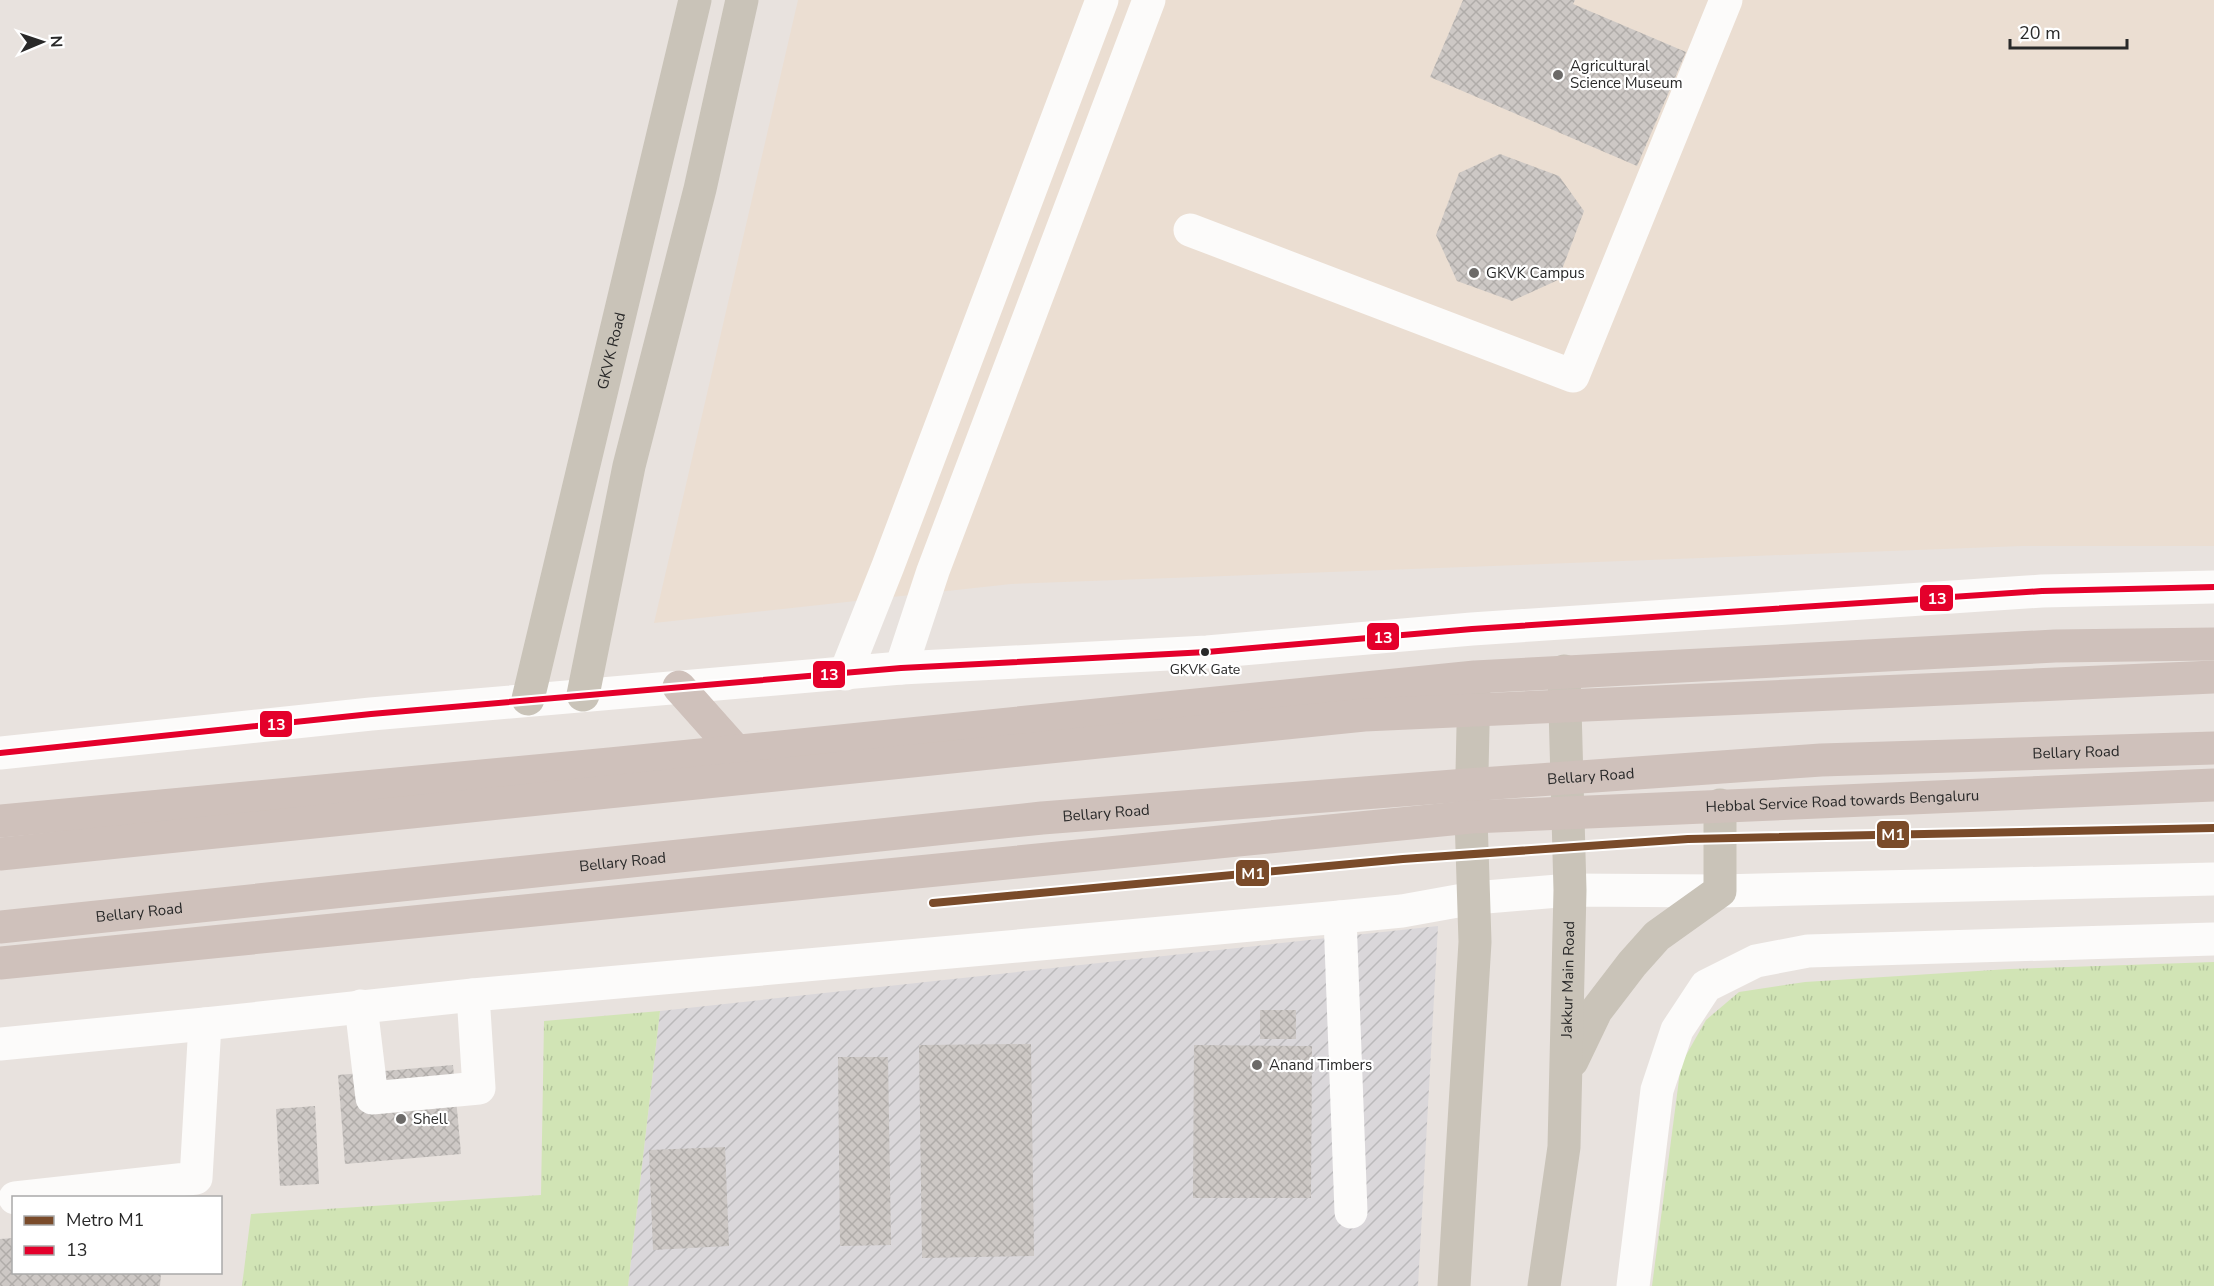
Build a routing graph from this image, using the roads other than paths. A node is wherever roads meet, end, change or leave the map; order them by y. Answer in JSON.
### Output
{"nodes":[{"id":1,"x":695,"y":0,"type":"edge"},
{"id":2,"x":742,"y":0,"type":"edge"},
{"id":3,"x":1102,"y":0,"type":"edge"},
{"id":4,"x":1149,"y":0,"type":"edge"},
{"id":5,"x":1726,"y":0,"type":"edge"},
{"id":6,"x":1190,"y":230,"type":"dead end"},
{"id":7,"x":2214,"y":587,"type":"edge"},
{"id":8,"x":2214,"y":644,"type":"edge"},
{"id":9,"x":900,"y":669,"type":"junction"},
{"id":10,"x":1564,"y":671,"type":"junction"},
{"id":11,"x":845,"y":674,"type":"junction"},
{"id":12,"x":1474,"y":677,"type":"junction"},
{"id":13,"x":2214,"y":677,"type":"edge"},
{"id":14,"x":679,"y":687,"type":"junction"},
{"id":15,"x":583,"y":695,"type":"junction"},
{"id":16,"x":528,"y":699,"type":"junction"},
{"id":17,"x":2214,"y":748,"type":"edge"},
{"id":18,"x":736,"y":751,"type":"junction"},
{"id":19,"x":0,"y":753,"type":"edge"},
{"id":20,"x":2214,"y":785,"type":"edge"},
{"id":21,"x":1720,"y":805,"type":"junction"},
{"id":22,"x":1569,"y":812,"type":"junction"},
{"id":23,"x":1471,"y":817,"type":"junction"},
{"id":24,"x":0,"y":821,"type":"edge"},
{"id":25,"x":0,"y":854,"type":"edge"},
{"id":26,"x":2214,"y":879,"type":"edge"},
{"id":27,"x":1570,"y":890,"type":"junction"},
{"id":28,"x":1720,"y":891,"type":"junction"},
{"id":29,"x":1474,"y":898,"type":"junction"},
{"id":30,"x":1340,"y":917,"type":"junction"},
{"id":31,"x":0,"y":927,"type":"edge"},
{"id":32,"x":2214,"y":939,"type":"edge"},
{"id":33,"x":0,"y":963,"type":"edge"},
{"id":34,"x":474,"y":995,"type":"junction"},
{"id":35,"x":361,"y":1006,"type":"junction"},
{"id":36,"x":205,"y":1024,"type":"junction"},
{"id":37,"x":0,"y":1044,"type":"edge"},
{"id":38,"x":1566,"y":1072,"type":"junction"},
{"id":39,"x":32,"y":1196,"type":"edge"},
{"id":40,"x":1351,"y":1212,"type":"dead end"},
{"id":41,"x":1454,"y":1286,"type":"edge"},
{"id":42,"x":1544,"y":1286,"type":"edge"},
{"id":43,"x":1633,"y":1286,"type":"edge"}],
"edges":[{"from":1,"to":16,"type":"main road","name":"GKVK Road"},
{"from":2,"to":15,"type":"main road"},
{"from":3,"to":11,"type":"street"},
{"from":4,"to":9,"type":"street"},
{"from":5,"to":6,"type":"street"},
{"from":7,"to":9,"type":"street"},
{"from":8,"to":10,"type":"highway"},
{"from":9,"to":11,"type":"street"},
{"from":10,"to":12,"type":"highway"},
{"from":10,"to":22,"type":"main road","name":"Jakkur Main Road"},
{"from":11,"to":14,"type":"street"},
{"from":12,"to":18,"type":"highway"},
{"from":12,"to":23,"type":"main road"},
{"from":13,"to":25,"type":"highway"},
{"from":14,"to":15,"type":"street"},
{"from":14,"to":18,"type":"highway"},
{"from":15,"to":16,"type":"street"},
{"from":16,"to":19,"type":"street"},
{"from":17,"to":31,"type":"highway","name":"Bellary Road"},
{"from":18,"to":24,"type":"highway"},
{"from":20,"to":21,"type":"highway","name":"Hebbal Service Road towards Bengaluru"},
{"from":21,"to":22,"type":"highway","name":"Hebbal Service Road towards Bengaluru"},
{"from":21,"to":28,"type":"main road"},
{"from":22,"to":23,"type":"highway","name":"Hebbal Service Road towards Bengaluru"},
{"from":22,"to":27,"type":"main road","name":"Jakkur Main Road"},
{"from":23,"to":29,"type":"main road"},
{"from":23,"to":33,"type":"highway"},
{"from":26,"to":28,"type":"street"},
{"from":27,"to":28,"type":"street"},
{"from":27,"to":29,"type":"street"},
{"from":27,"to":38,"type":"main road","name":"Jakkur Main Road"},
{"from":28,"to":38,"type":"main road"},
{"from":29,"to":30,"type":"street"},
{"from":29,"to":41,"type":"main road"},
{"from":30,"to":34,"type":"street"},
{"from":30,"to":40,"type":"street"},
{"from":32,"to":43,"type":"street"},
{"from":34,"to":35,"type":"street"},
{"from":34,"to":35,"type":"street"},
{"from":35,"to":36,"type":"street"},
{"from":36,"to":37,"type":"street"},
{"from":36,"to":39,"type":"street"},
{"from":38,"to":42,"type":"main road","name":"Jakkur Main Road"}]}
